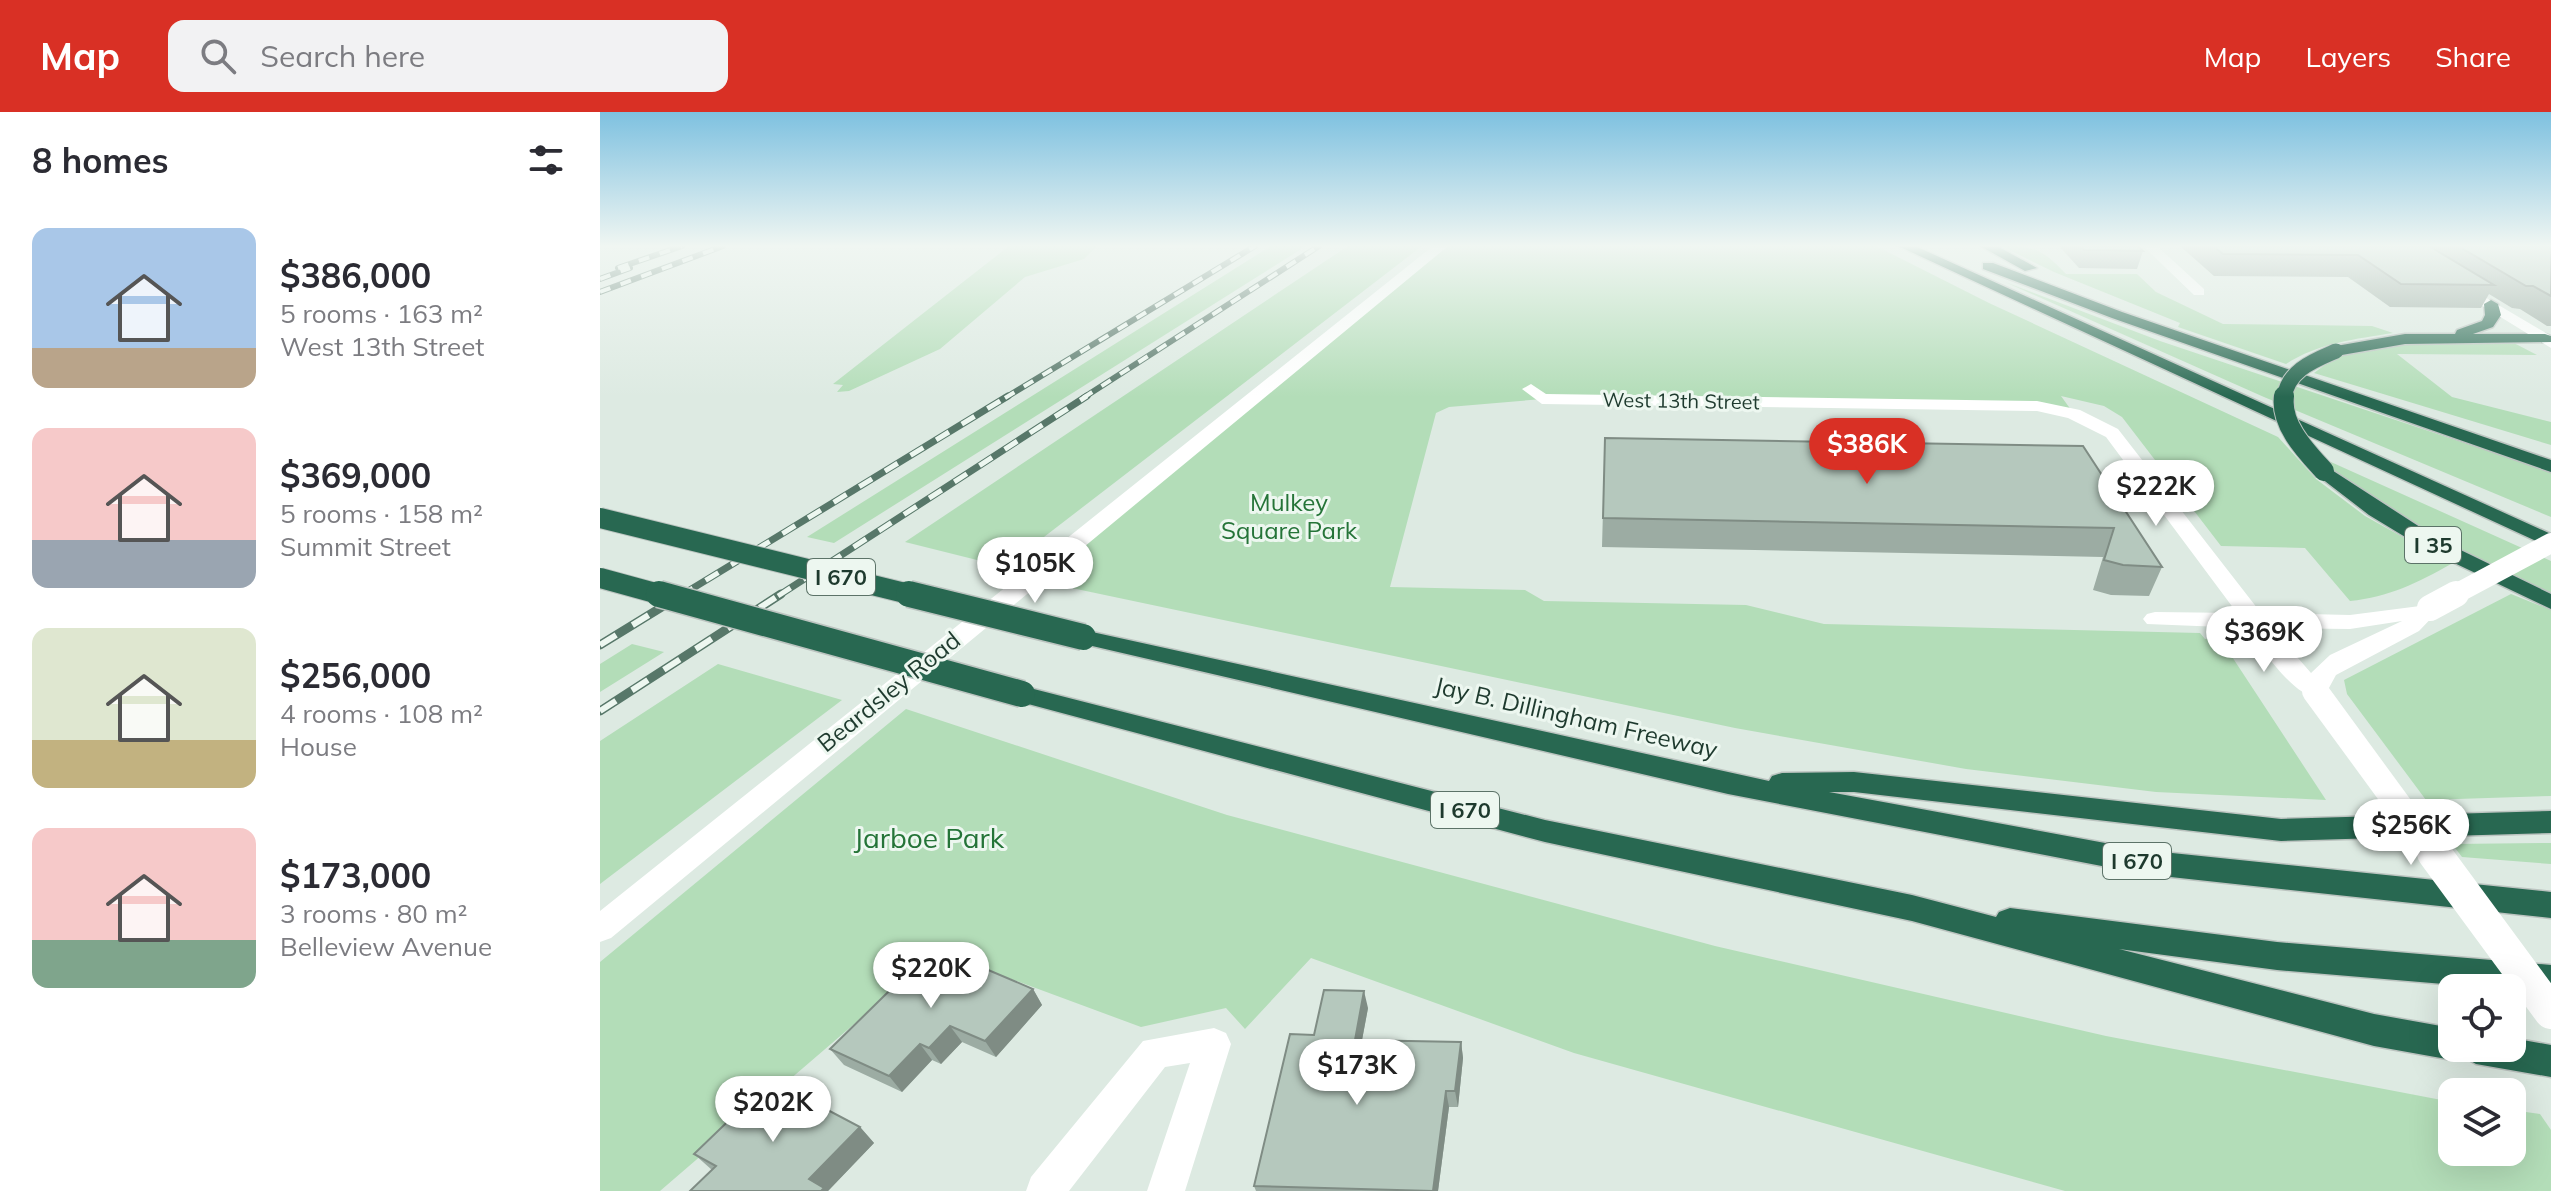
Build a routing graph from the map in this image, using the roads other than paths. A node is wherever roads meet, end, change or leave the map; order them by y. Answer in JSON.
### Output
{"nodes":[{"id":1,"x":1379,"y":296,"type":"edge"},
{"id":2,"x":2010,"y":296,"type":"edge"},
{"id":3,"x":2017,"y":296,"type":"edge"},
{"id":4,"x":2067,"y":296,"type":"edge"},
{"id":5,"x":2099,"y":296,"type":"edge"},
{"id":6,"x":2478,"y":296,"type":"edge"},
{"id":7,"x":2491,"y":304,"type":"junction"},
{"id":8,"x":2094,"y":331,"type":"junction"},
{"id":9,"x":2405,"y":339,"type":"junction"},
{"id":10,"x":2549,"y":340,"type":"edge"},
{"id":11,"x":2220,"y":351,"type":"junction"},
{"id":12,"x":1531,"y":389,"type":"dead end"},
{"id":13,"x":2379,"y":405,"type":"junction"},
{"id":14,"x":2315,"y":431,"type":"junction"},
{"id":15,"x":2551,"y":451,"type":"edge"},
{"id":16,"x":2551,"y":466,"type":"edge"},
{"id":17,"x":600,"y":518,"type":"edge"},
{"id":18,"x":2551,"y":525,"type":"edge"},
{"id":19,"x":2551,"y":542,"type":"edge"},
{"id":20,"x":600,"y":578,"type":"edge"},
{"id":21,"x":600,"y":591,"type":"edge"},
{"id":22,"x":2551,"y":602,"type":"edge"},
{"id":23,"x":704,"y":607,"type":"junction"},
{"id":24,"x":2430,"y":608,"type":"junction"},
{"id":25,"x":2155,"y":619,"type":"dead end"},
{"id":26,"x":2254,"y":621,"type":"junction"},
{"id":27,"x":2315,"y":691,"type":"junction"},
{"id":28,"x":1728,"y":784,"type":"junction"},
{"id":29,"x":2551,"y":822,"type":"edge"},
{"id":30,"x":2551,"y":905,"type":"edge"},
{"id":31,"x":1912,"y":908,"type":"junction"},
{"id":32,"x":600,"y":929,"type":"edge"},
{"id":33,"x":2551,"y":979,"type":"edge"},
{"id":34,"x":2551,"y":1012,"type":"edge"},
{"id":35,"x":2438,"y":1041,"type":"edge"},
{"id":36,"x":2526,"y":1057,"type":"edge"},
{"id":37,"x":2551,"y":1061,"type":"edge"},
{"id":38,"x":1045,"y":1191,"type":"edge"},
{"id":39,"x":1166,"y":1191,"type":"edge"}],
"edges":[{"from":1,"to":32,"type":"street","name":"Beardsley Road"},
{"from":2,"to":8,"type":"highway"},
{"from":3,"to":8,"type":"highway","number":"I 35"},
{"from":4,"to":11,"type":"highway"},
{"from":5,"to":11,"type":"highway"},
{"from":6,"to":7,"type":"street"},
{"from":7,"to":9,"type":"highway"},
{"from":7,"to":10,"type":"street"},
{"from":8,"to":14,"type":"highway","number":"I 35"},
{"from":9,"to":10,"type":"highway"},
{"from":9,"to":22,"type":"highway","number":"I 35","bridge":true},
{"from":11,"to":13,"type":"highway"},
{"from":12,"to":26,"type":"street","name":"West 13th Street"},
{"from":13,"to":15,"type":"highway"},
{"from":13,"to":16,"type":"highway"},
{"from":14,"to":18,"type":"highway","number":"I 35"},
{"from":14,"to":19,"type":"highway","number":"I 35"},
{"from":17,"to":28,"type":"highway","name":"Jay B. Dillingham Freeway","number":"I 670","bridge":true},
{"from":19,"to":24,"type":"street","bridge":true},
{"from":20,"to":23,"type":"highway","number":"I 670","bridge":true},
{"from":21,"to":23,"type":"highway","bridge":true},
{"from":23,"to":31,"type":"highway","number":"I 670","bridge":true},
{"from":24,"to":26,"type":"street"},
{"from":24,"to":27,"type":"street"},
{"from":25,"to":26,"type":"street"},
{"from":26,"to":27,"type":"street","name":"West 13th Street"},
{"from":27,"to":34,"type":"street","name":"West 13th Street","bridge":true},
{"from":28,"to":29,"type":"highway"},
{"from":28,"to":30,"type":"highway","name":"Jay B. Dillingham Freeway","number":"I 670"},
{"from":31,"to":33,"type":"highway","number":"I 670"},
{"from":31,"to":35,"type":"highway"},
{"from":36,"to":37,"type":"highway"},
{"from":38,"to":39,"type":"street"}]}
